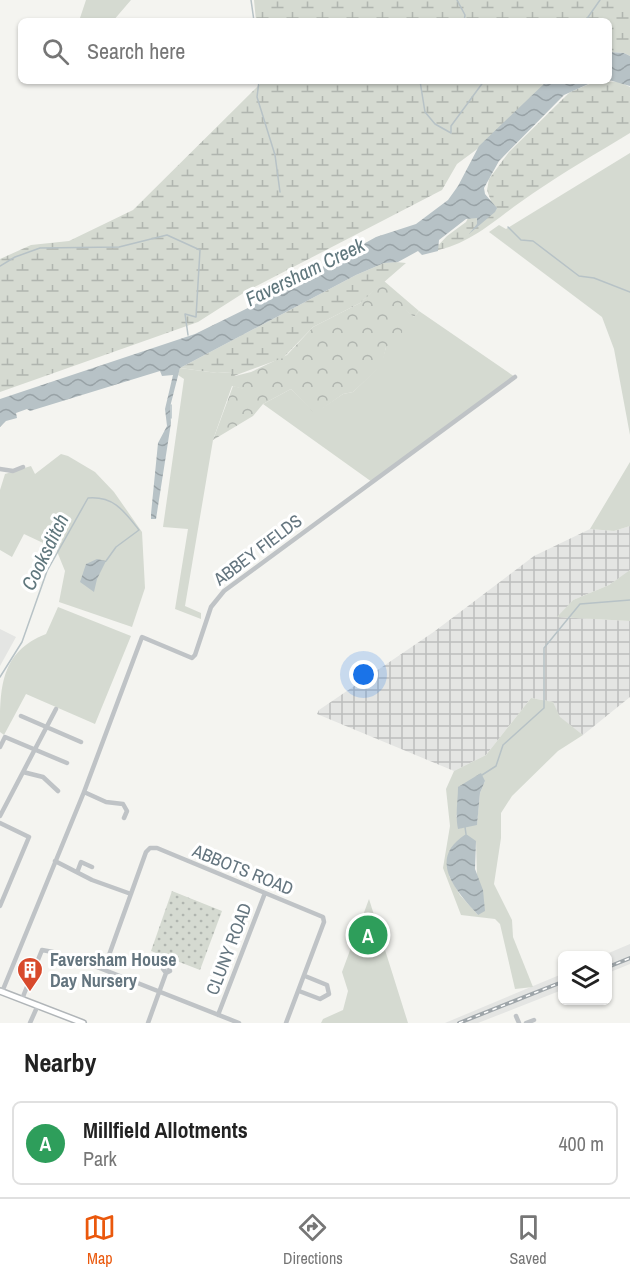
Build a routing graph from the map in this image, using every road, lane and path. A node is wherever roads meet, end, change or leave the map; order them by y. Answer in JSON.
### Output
{"nodes":[{"id":1,"x":515,"y":377,"type":"dead end"},
{"id":2,"x":23,"y":466,"type":"dead end"},
{"id":3,"x":0,"y":469,"type":"edge"},
{"id":4,"x":56,"y":709,"type":"dead end"},
{"id":5,"x":21,"y":716,"type":"dead end"},
{"id":6,"x":46,"y":727,"type":"junction"},
{"id":7,"x":81,"y":742,"type":"dead end"},
{"id":8,"x":0,"y":747,"type":"edge"},
{"id":9,"x":34,"y":749,"type":"junction"},
{"id":10,"x":67,"y":763,"type":"dead end"},
{"id":11,"x":23,"y":772,"type":"junction"},
{"id":12,"x":57,"y":786,"type":"dead end"},
{"id":13,"x":84,"y":792,"type":"junction"},
{"id":14,"x":0,"y":816,"type":"edge"},
{"id":15,"x":124,"y":818,"type":"dead end"},
{"id":16,"x":0,"y":823,"type":"edge"},
{"id":17,"x":55,"y":861,"type":"junction"},
{"id":18,"x":92,"y":867,"type":"dead end"},
{"id":19,"x":78,"y":870,"type":"junction"},
{"id":20,"x":265,"y":893,"type":"junction"},
{"id":21,"x":131,"y":894,"type":"junction"},
{"id":22,"x":0,"y":906,"type":"edge"},
{"id":23,"x":53,"y":952,"type":"dead end"},
{"id":24,"x":64,"y":959,"type":"dead end"},
{"id":25,"x":104,"y":969,"type":"junction"},
{"id":26,"x":166,"y":973,"type":"dead end"},
{"id":27,"x":305,"y":976,"type":"junction"},
{"id":28,"x":299,"y":991,"type":"junction"},
{"id":29,"x":1,"y":992,"type":"edge"},
{"id":30,"x":159,"y":992,"type":"junction"},
{"id":31,"x":22,"y":999,"type":"junction"},
{"id":32,"x":38,"y":1005,"type":"junction"},
{"id":33,"x":218,"y":1015,"type":"junction"},
{"id":34,"x":516,"y":1016,"type":"dead end"},
{"id":35,"x":534,"y":1020,"type":"dead end"},
{"id":36,"x":30,"y":1023,"type":"edge"},
{"id":37,"x":83,"y":1023,"type":"edge"},
{"id":38,"x":148,"y":1023,"type":"edge"},
{"id":39,"x":239,"y":1023,"type":"edge"},
{"id":40,"x":286,"y":1023,"type":"edge"},
{"id":41,"x":519,"y":1023,"type":"edge"},
{"id":42,"x":526,"y":1023,"type":"edge"}],
"edges":[{"from":1,"to":13,"type":"street","name":"ABBEY FIELDS"},
{"from":2,"to":3,"type":"street"},
{"from":4,"to":6,"type":"street"},
{"from":5,"to":6,"type":"street"},
{"from":6,"to":7,"type":"street"},
{"from":6,"to":9,"type":"street"},
{"from":8,"to":9,"type":"street"},
{"from":9,"to":10,"type":"street"},
{"from":9,"to":11,"type":"street"},
{"from":11,"to":12,"type":"street"},
{"from":11,"to":14,"type":"street"},
{"from":13,"to":15,"type":"street"},
{"from":13,"to":17,"type":"street","name":"ABBEY FIELDS"},
{"from":16,"to":22,"type":"street"},
{"from":17,"to":19,"type":"street"},
{"from":17,"to":29,"type":"street","name":"ABBEY FIELDS"},
{"from":18,"to":19,"type":"street"},
{"from":19,"to":21,"type":"street"},
{"from":20,"to":21,"type":"street","name":"ABBOTS ROAD"},
{"from":20,"to":27,"type":"street","name":"ABBOTS ROAD"},
{"from":20,"to":33,"type":"street","name":"CLUNY ROAD"},
{"from":21,"to":25,"type":"street"},
{"from":23,"to":31,"type":"street"},
{"from":24,"to":25,"type":"street"},
{"from":25,"to":30,"type":"street"},
{"from":26,"to":30,"type":"street"},
{"from":27,"to":28,"type":"street"},
{"from":27,"to":28,"type":"street"},
{"from":28,"to":40,"type":"street"},
{"from":29,"to":31,"type":"main road"},
{"from":30,"to":33,"type":"street"},
{"from":30,"to":38,"type":"street"},
{"from":31,"to":32,"type":"main road"},
{"from":32,"to":36,"type":"street"},
{"from":32,"to":37,"type":"main road"},
{"from":33,"to":39,"type":"street"},
{"from":34,"to":41,"type":"street"},
{"from":35,"to":42,"type":"street"}]}
